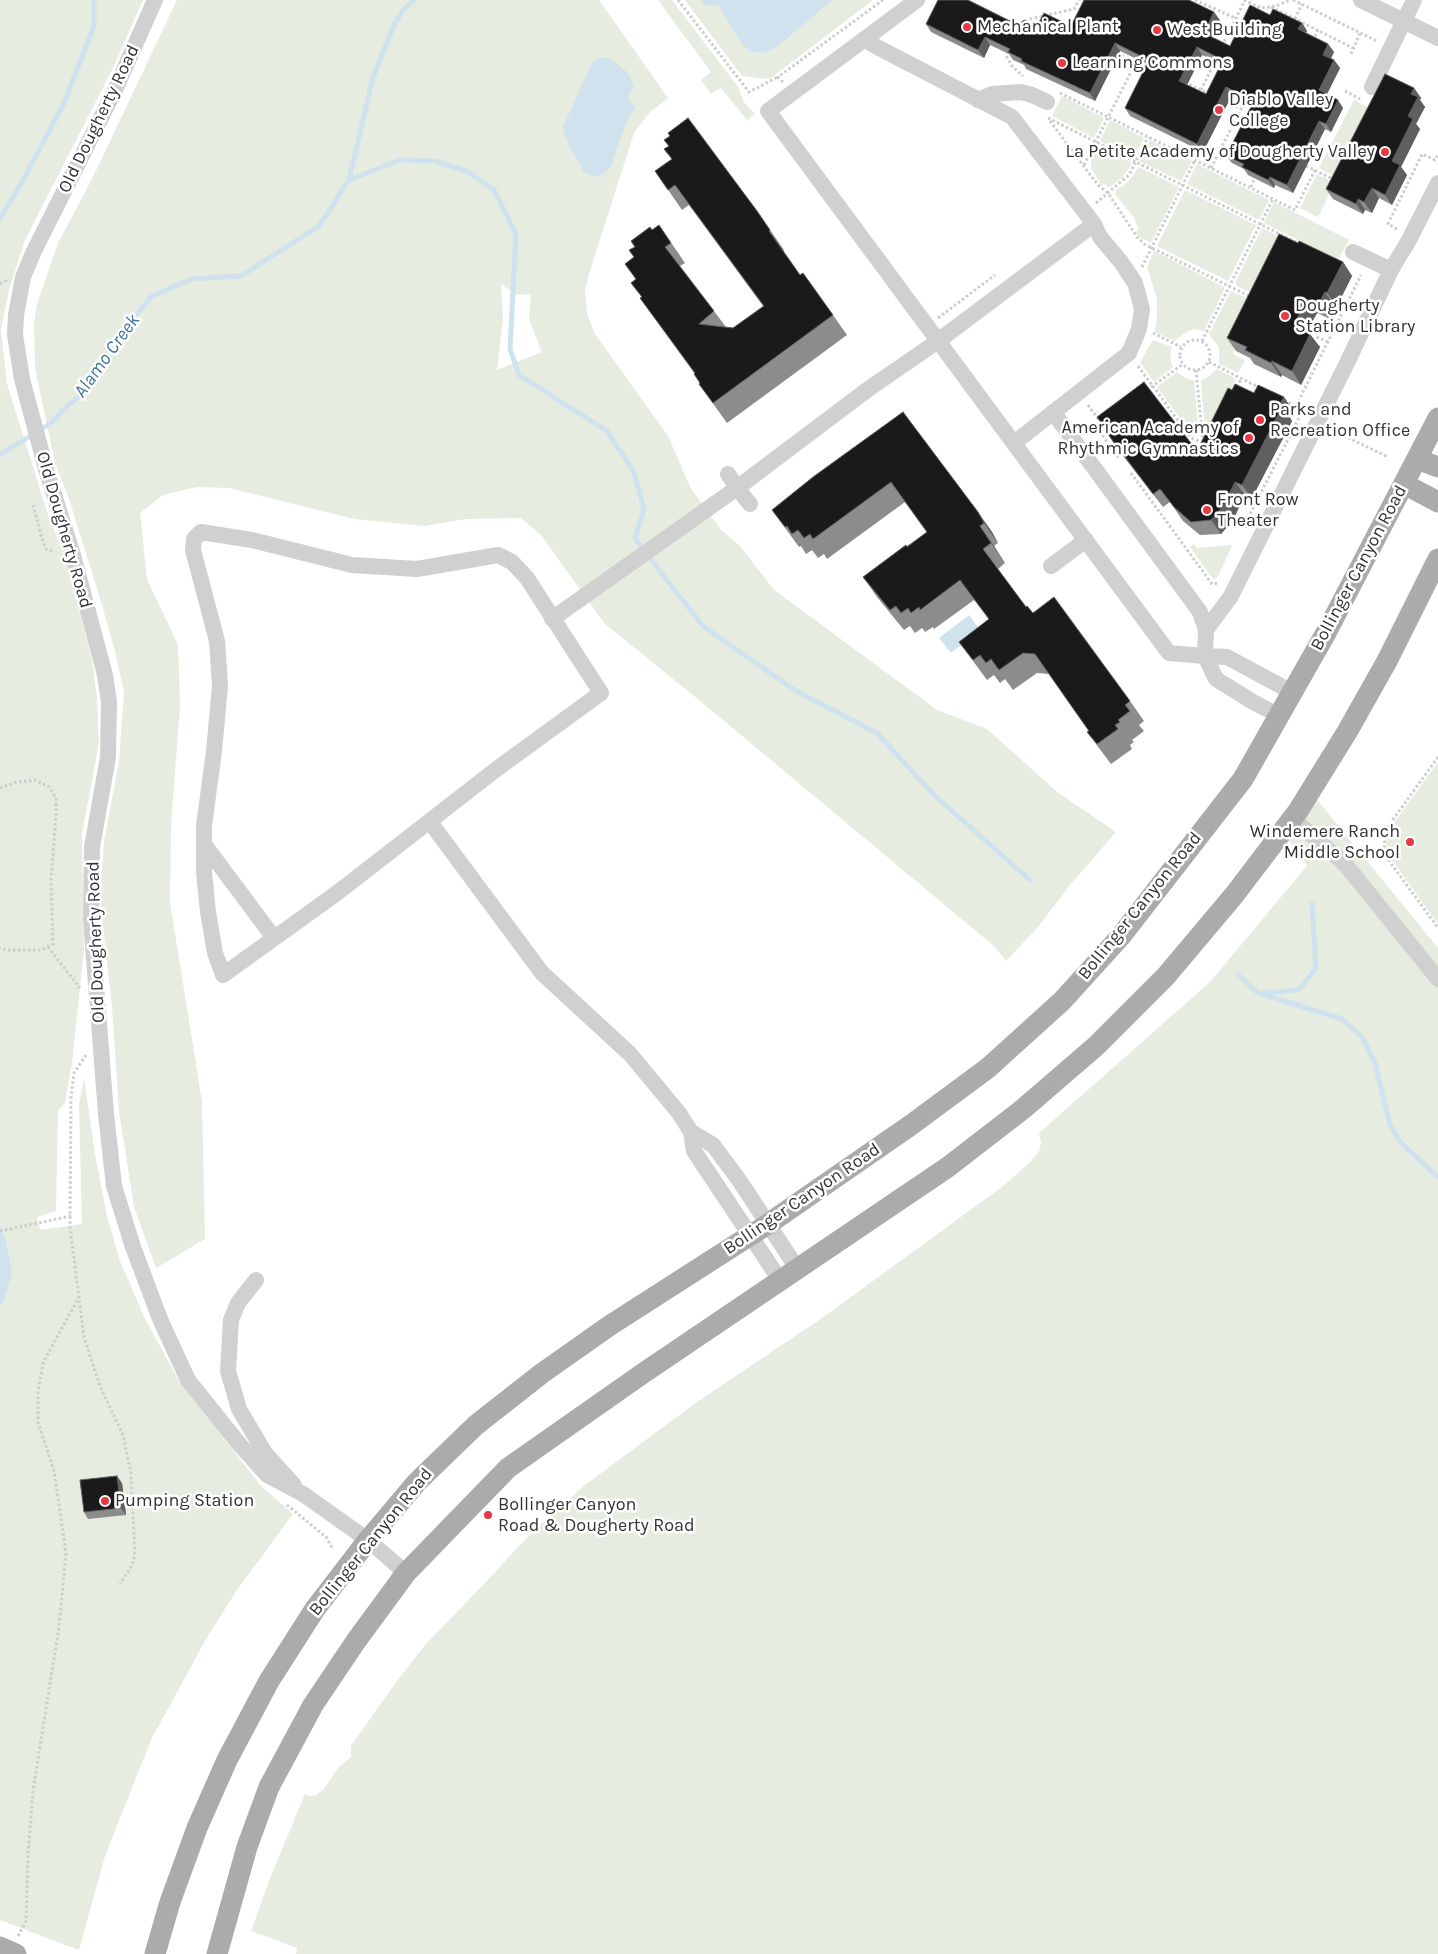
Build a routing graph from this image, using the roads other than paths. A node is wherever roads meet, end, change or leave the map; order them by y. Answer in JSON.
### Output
{"nodes":[{"id":1,"x":155,"y":0,"type":"edge"},
{"id":2,"x":917,"y":0,"type":"edge"},
{"id":3,"x":1362,"y":0,"type":"edge"},
{"id":4,"x":1414,"y":0,"type":"edge"},
{"id":5,"x":1405,"y":21,"type":"junction"},
{"id":6,"x":1438,"y":38,"type":"edge"},
{"id":7,"x":864,"y":39,"type":"junction"},
{"id":8,"x":1372,"y":87,"type":"dead end"},
{"id":9,"x":1050,"y":96,"type":"road end"},
{"id":10,"x":978,"y":100,"type":"junction"},
{"id":11,"x":1438,"y":183,"type":"edge"},
{"id":12,"x":1094,"y":224,"type":"junction"},
{"id":13,"x":1353,"y":252,"type":"dead end"},
{"id":14,"x":1391,"y":270,"type":"junction"},
{"id":15,"x":938,"y":341,"type":"junction"},
{"id":16,"x":1053,"y":412,"type":"junction"},
{"id":17,"x":1438,"y":418,"type":"edge"},
{"id":18,"x":1014,"y":443,"type":"junction"},
{"id":19,"x":1418,"y":458,"type":"junction"},
{"id":20,"x":1438,"y":467,"type":"edge"},
{"id":21,"x":728,"y":474,"type":"dead end"},
{"id":22,"x":1404,"y":484,"type":"junction"},
{"id":23,"x":737,"y":488,"type":"junction"},
{"id":24,"x":1438,"y":502,"type":"edge"},
{"id":25,"x":750,"y":504,"type":"dead end"},
{"id":26,"x":1086,"y":540,"type":"junction"},
{"id":27,"x":1438,"y":559,"type":"edge"},
{"id":28,"x":1051,"y":566,"type":"dead end"},
{"id":29,"x":552,"y":619,"type":"junction"},
{"id":30,"x":1206,"y":630,"type":"junction"},
{"id":31,"x":1204,"y":656,"type":"junction"},
{"id":32,"x":1292,"y":692,"type":"junction"},
{"id":33,"x":1280,"y":716,"type":"junction"},
{"id":34,"x":1292,"y":818,"type":"junction"},
{"id":35,"x":430,"y":822,"type":"junction"},
{"id":36,"x":204,"y":844,"type":"junction"},
{"id":37,"x":274,"y":938,"type":"junction"},
{"id":38,"x":1438,"y":979,"type":"edge"},
{"id":39,"x":691,"y":1132,"type":"junction"},
{"id":40,"x":768,"y":1224,"type":"junction"},
{"id":41,"x":749,"y":1236,"type":"junction"},
{"id":42,"x":797,"y":1268,"type":"junction"},
{"id":43,"x":256,"y":1280,"type":"dead end"},
{"id":44,"x":780,"y":1280,"type":"junction"},
{"id":45,"x":303,"y":1494,"type":"junction"},
{"id":46,"x":368,"y":1540,"type":"junction"},
{"id":47,"x":406,"y":1573,"type":"junction"},
{"id":48,"x":155,"y":1954,"type":"edge"},
{"id":49,"x":217,"y":1954,"type":"edge"}],
"edges":[{"from":1,"to":45,"type":"street","name":"Old Dougherty Road"},
{"from":2,"to":7,"type":"street"},
{"from":3,"to":5,"type":"street"},
{"from":4,"to":5,"type":"street"},
{"from":5,"to":6,"type":"street"},
{"from":5,"to":8,"type":"street"},
{"from":7,"to":10,"type":"street"},
{"from":7,"to":15,"type":"street"},
{"from":9,"to":10,"type":"street"},
{"from":10,"to":12,"type":"street"},
{"from":11,"to":14,"type":"street"},
{"from":12,"to":15,"type":"street"},
{"from":12,"to":16,"type":"street"},
{"from":13,"to":14,"type":"street"},
{"from":14,"to":30,"type":"street"},
{"from":15,"to":18,"type":"street"},
{"from":15,"to":23,"type":"street"},
{"from":16,"to":18,"type":"street"},
{"from":16,"to":30,"type":"street"},
{"from":17,"to":19,"type":"main road","name":"Bollinger Canyon Road"},
{"from":18,"to":26,"type":"street"},
{"from":19,"to":20,"type":"main road"},
{"from":19,"to":22,"type":"main road","name":"Bollinger Canyon Road"},
{"from":21,"to":23,"type":"street"},
{"from":22,"to":24,"type":"main road"},
{"from":22,"to":32,"type":"main road","name":"Bollinger Canyon Road"},
{"from":23,"to":25,"type":"street"},
{"from":23,"to":29,"type":"street"},
{"from":26,"to":28,"type":"street"},
{"from":26,"to":31,"type":"street"},
{"from":27,"to":34,"type":"main road"},
{"from":29,"to":35,"type":"street"},
{"from":29,"to":36,"type":"street"},
{"from":30,"to":31,"type":"street"},
{"from":31,"to":32,"type":"street"},
{"from":31,"to":33,"type":"street"},
{"from":32,"to":33,"type":"main road","name":"Bollinger Canyon Road"},
{"from":33,"to":40,"type":"main road","name":"Bollinger Canyon Road"},
{"from":34,"to":38,"type":"street"},
{"from":34,"to":42,"type":"main road"},
{"from":35,"to":37,"type":"street"},
{"from":35,"to":39,"type":"street"},
{"from":36,"to":37,"type":"street"},
{"from":36,"to":37,"type":"street"},
{"from":39,"to":40,"type":"street"},
{"from":39,"to":41,"type":"street"},
{"from":40,"to":41,"type":"main road","name":"Bollinger Canyon Road"},
{"from":40,"to":42,"type":"street"},
{"from":41,"to":44,"type":"street"},
{"from":41,"to":46,"type":"main road","name":"Bollinger Canyon Road"},
{"from":42,"to":44,"type":"main road"},
{"from":43,"to":45,"type":"street"},
{"from":44,"to":47,"type":"main road"},
{"from":45,"to":46,"type":"street","name":"Old Dougherty Road"},
{"from":46,"to":47,"type":"street","name":"Old Dougherty Road"},
{"from":46,"to":48,"type":"main road","name":"Bollinger Canyon Road"},
{"from":47,"to":49,"type":"main road"}]}
